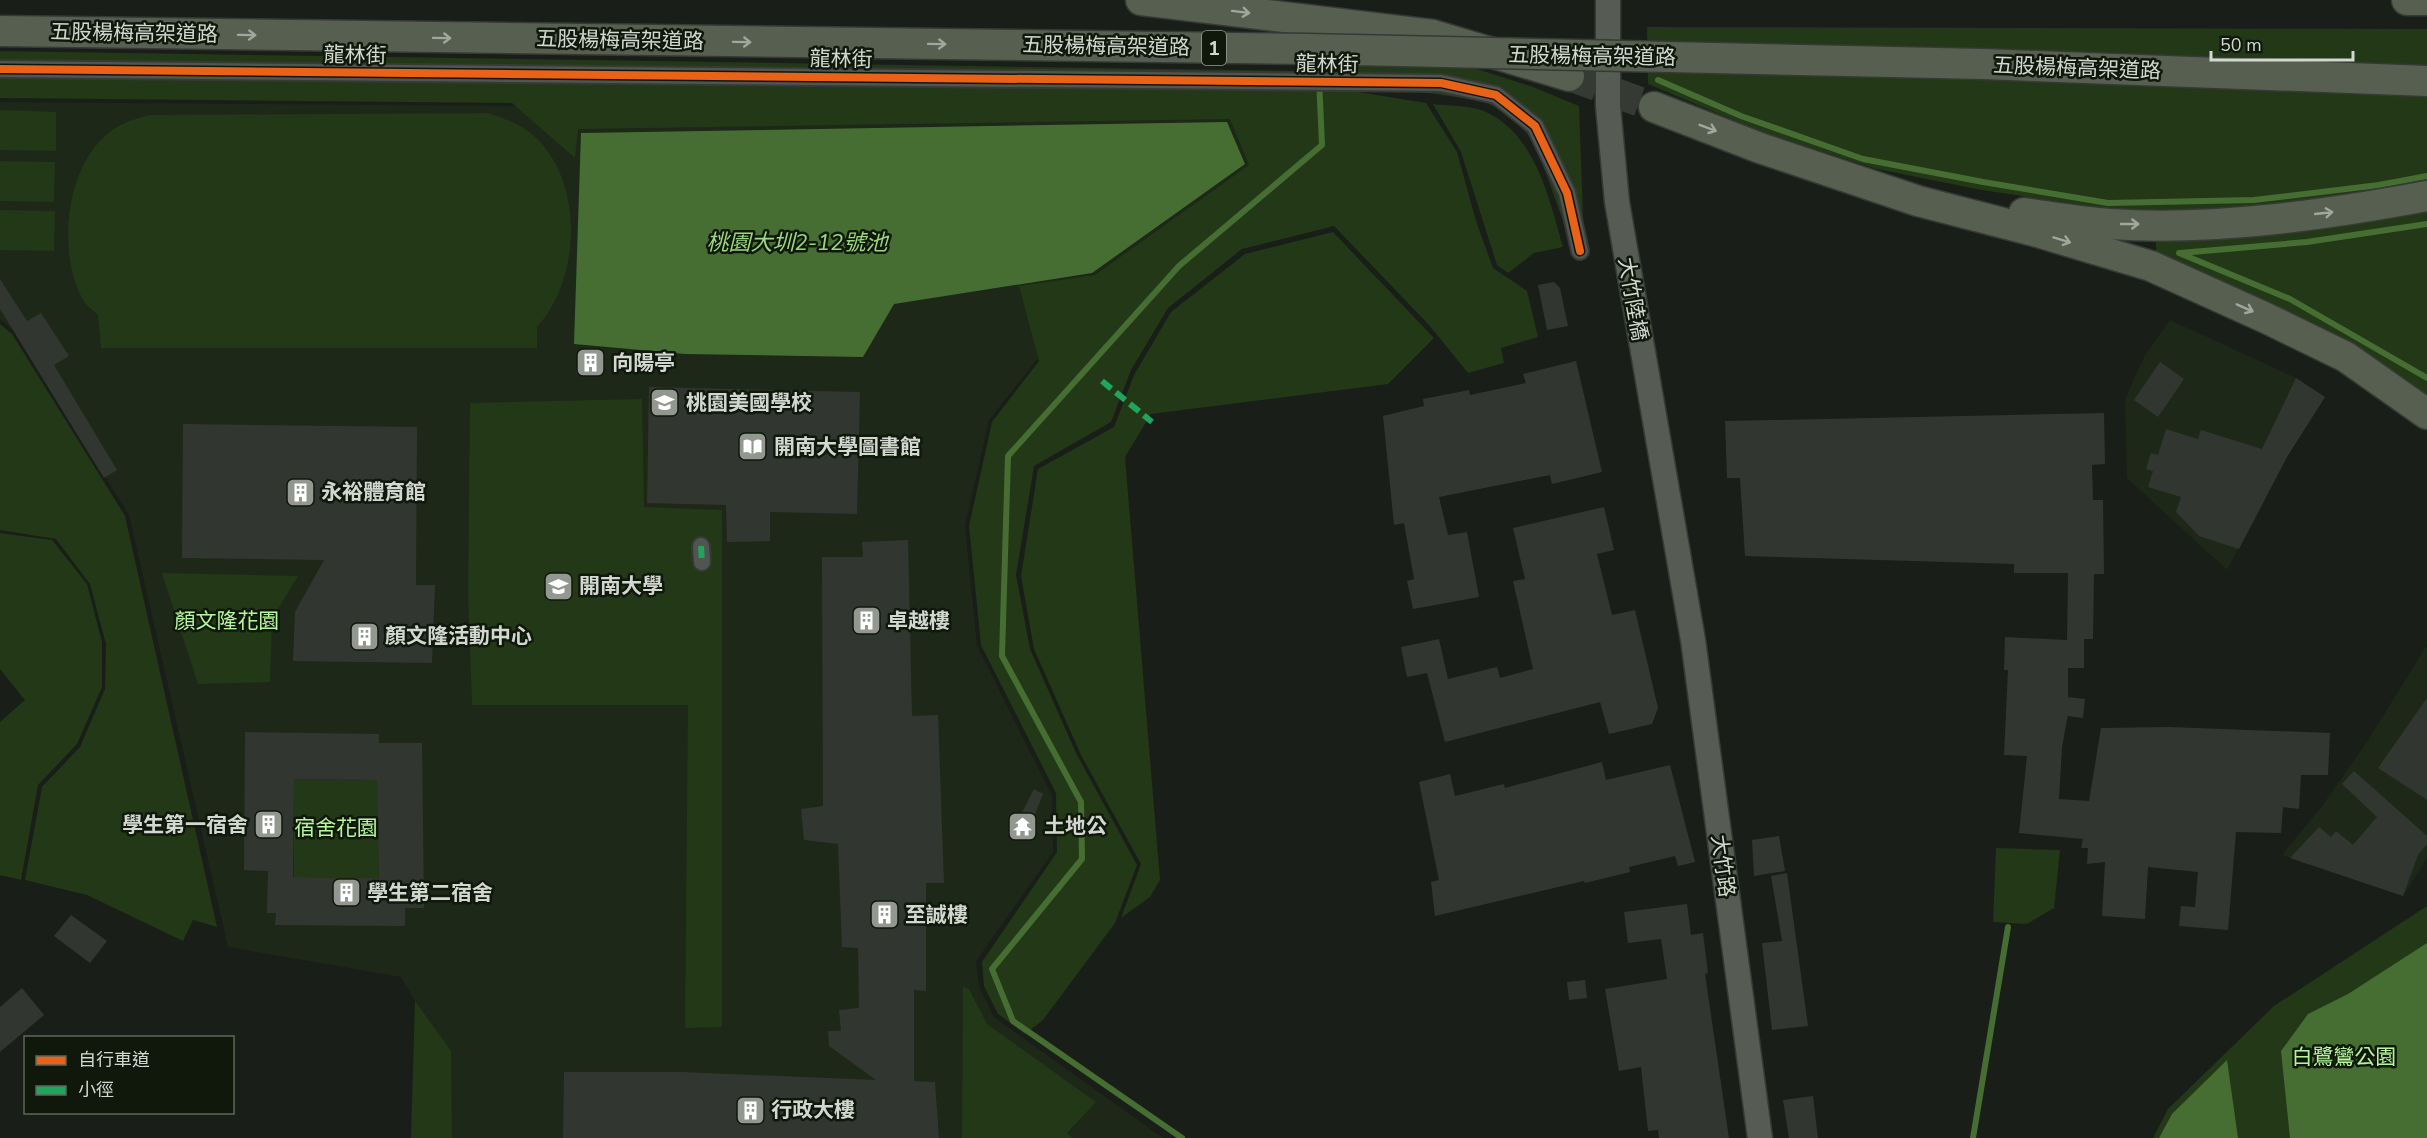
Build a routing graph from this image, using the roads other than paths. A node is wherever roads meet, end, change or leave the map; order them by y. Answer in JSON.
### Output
{"nodes":[{"id":1,"x":1142,"y":0,"type":"edge"},
{"id":2,"x":2407,"y":0,"type":"edge"},
{"id":3,"x":2427,"y":0,"type":"edge"},
{"id":4,"x":1608,"y":5,"type":"edge"},
{"id":5,"x":0,"y":32,"type":"edge"},
{"id":6,"x":0,"y":69,"type":"edge"},
{"id":7,"x":1569,"y":76,"type":"tunnel mouth"},
{"id":8,"x":2427,"y":81,"type":"edge"},
{"id":9,"x":1654,"y":108,"type":"tunnel mouth"},
{"id":10,"x":1865,"y":183,"type":"junction"},
{"id":11,"x":2427,"y":196,"type":"edge"},
{"id":12,"x":1580,"y":251,"type":"dead end"},
{"id":13,"x":2427,"y":414,"type":"edge"},
{"id":14,"x":1684,"y":595,"type":"joint"},
{"id":15,"x":1760,"y":1138,"type":"edge"}],
"edges":[{"from":1,"to":7,"type":"highway","one_way":true},
{"from":2,"to":3,"type":"highway"},
{"from":4,"to":14,"type":"main road","name":"大竹陸橋"},
{"from":5,"to":8,"type":"highway","name":"五股楊梅高架道路","number":"1","one_way":true,"bridge":true},
{"from":6,"to":12,"type":"street","name":"龍林街"},
{"from":9,"to":10,"type":"highway","one_way":true},
{"from":10,"to":11,"type":"highway","one_way":true},
{"from":10,"to":13,"type":"highway","one_way":true},
{"from":14,"to":15,"type":"main road","name":"大竹路"}]}
